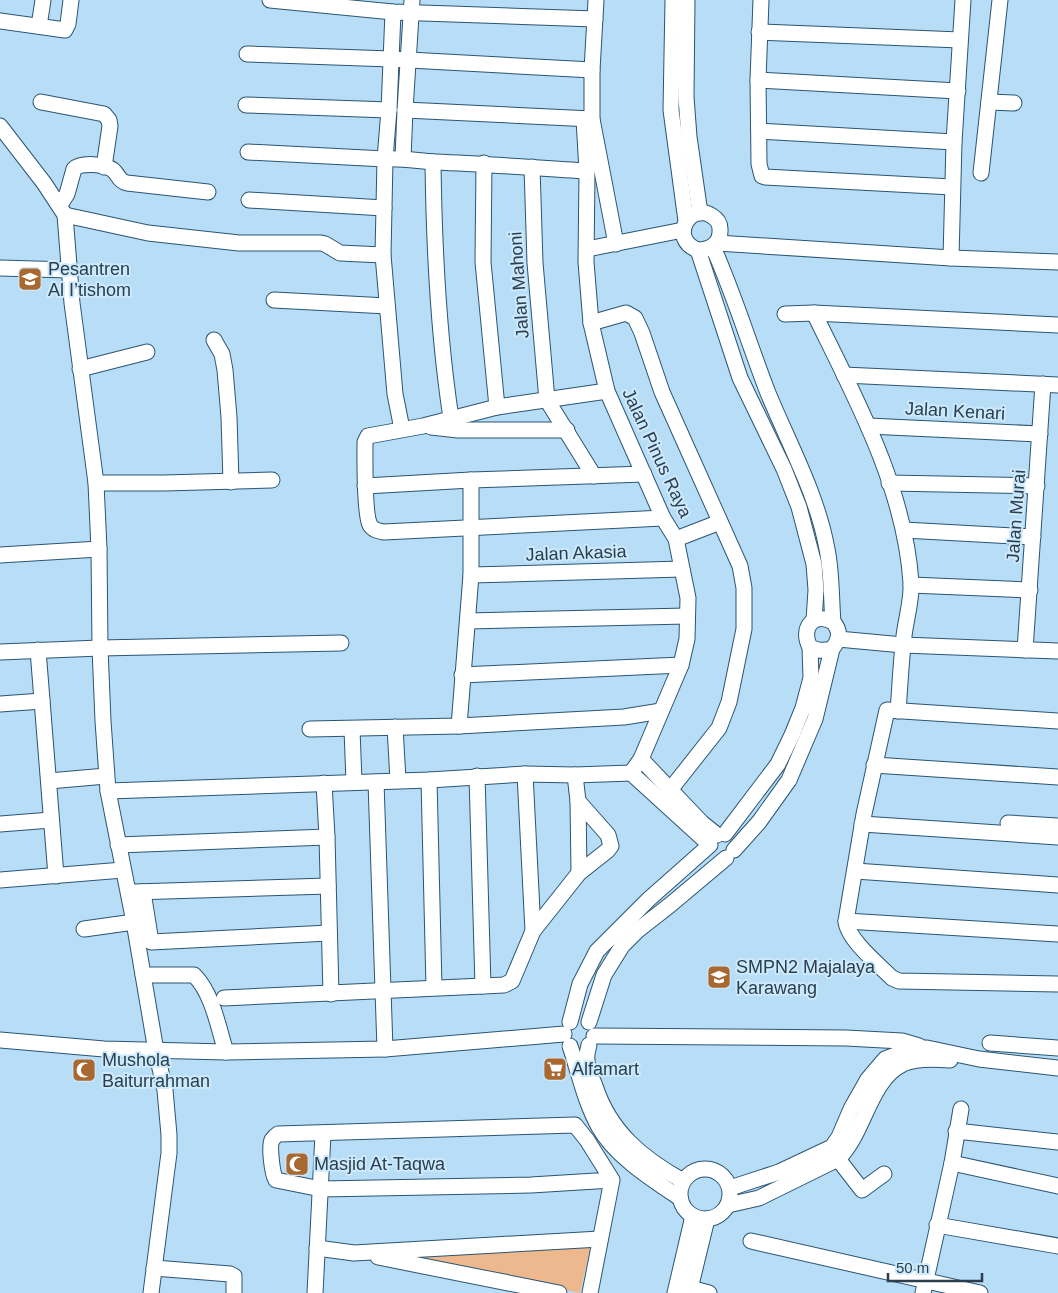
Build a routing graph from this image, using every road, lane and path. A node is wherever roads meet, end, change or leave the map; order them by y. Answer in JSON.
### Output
{"nodes":[{"id":1,"x":43,"y":0,"type":"edge"},
{"id":2,"x":70,"y":0,"type":"edge"},
{"id":3,"x":270,"y":0,"type":"edge"},
{"id":4,"x":596,"y":0,"type":"edge"},
{"id":5,"x":687,"y":0,"type":"edge"},
{"id":6,"x":761,"y":0,"type":"edge"},
{"id":7,"x":963,"y":0,"type":"edge"},
{"id":8,"x":1000,"y":0,"type":"edge"},
{"id":9,"x":411,"y":6,"type":"edge"},
{"id":10,"x":677,"y":10,"type":"edge"},
{"id":11,"x":393,"y":12,"type":"junction"},
{"id":12,"x":595,"y":19,"type":"junction"},
{"id":13,"x":0,"y":21,"type":"edge"},
{"id":14,"x":39,"y":26,"type":"junction"},
{"id":15,"x":759,"y":32,"type":"junction"},
{"id":16,"x":960,"y":40,"type":"junction"},
{"id":17,"x":247,"y":54,"type":"dead end"},
{"id":18,"x":391,"y":59,"type":"junction"},
{"id":19,"x":408,"y":60,"type":"junction"},
{"id":20,"x":592,"y":70,"type":"junction"},
{"id":21,"x":758,"y":80,"type":"junction"},
{"id":22,"x":958,"y":91,"type":"junction"},
{"id":23,"x":41,"y":102,"type":"dead end"},
{"id":24,"x":989,"y":102,"type":"junction"},
{"id":25,"x":1014,"y":103,"type":"dead end"},
{"id":26,"x":246,"y":105,"type":"dead end"},
{"id":27,"x":389,"y":110,"type":"junction"},
{"id":28,"x":404,"y":110,"type":"junction"},
{"id":29,"x":588,"y":119,"type":"junction"},
{"id":30,"x":0,"y":126,"type":"edge"},
{"id":31,"x":759,"y":131,"type":"junction"},
{"id":32,"x":954,"y":142,"type":"junction"},
{"id":33,"x":248,"y":152,"type":"dead end"},
{"id":34,"x":403,"y":158,"type":"junction"},
{"id":35,"x":385,"y":159,"type":"junction"},
{"id":36,"x":433,"y":162,"type":"junction"},
{"id":37,"x":484,"y":163,"type":"junction"},
{"id":38,"x":685,"y":163,"type":"junction"},
{"id":39,"x":104,"y":167,"type":"junction"},
{"id":40,"x":532,"y":168,"type":"junction"},
{"id":41,"x":587,"y":171,"type":"junction"},
{"id":42,"x":981,"y":173,"type":"dead end"},
{"id":43,"x":952,"y":187,"type":"junction"},
{"id":44,"x":208,"y":192,"type":"dead end"},
{"id":45,"x":250,"y":200,"type":"dead end"},
{"id":46,"x":384,"y":208,"type":"junction"},
{"id":47,"x":62,"y":210,"type":"junction"},
{"id":48,"x":700,"y":213,"type":"junction"},
{"id":49,"x":684,"y":226,"type":"junction"},
{"id":50,"x":616,"y":244,"type":"junction"},
{"id":51,"x":709,"y":246,"type":"junction"},
{"id":52,"x":587,"y":249,"type":"junction"},
{"id":53,"x":383,"y":255,"type":"junction"},
{"id":54,"x":950,"y":258,"type":"junction"},
{"id":55,"x":1058,"y":262,"type":"edge"},
{"id":56,"x":0,"y":268,"type":"edge"},
{"id":57,"x":69,"y":270,"type":"junction"},
{"id":58,"x":274,"y":300,"type":"dead end"},
{"id":59,"x":387,"y":306,"type":"junction"},
{"id":60,"x":814,"y":313,"type":"junction"},
{"id":61,"x":785,"y":314,"type":"dead end"},
{"id":62,"x":591,"y":324,"type":"junction"},
{"id":63,"x":1058,"y":325,"type":"edge"},
{"id":64,"x":214,"y":340,"type":"dead end"},
{"id":65,"x":147,"y":352,"type":"dead end"},
{"id":66,"x":80,"y":369,"type":"junction"},
{"id":67,"x":844,"y":375,"type":"junction"},
{"id":68,"x":1051,"y":384,"type":"edge"},
{"id":69,"x":607,"y":391,"type":"junction"},
{"id":70,"x":548,"y":400,"type":"junction"},
{"id":71,"x":497,"y":407,"type":"junction"},
{"id":72,"x":451,"y":418,"type":"junction"},
{"id":73,"x":423,"y":426,"type":"junction"},
{"id":74,"x":868,"y":426,"type":"junction"},
{"id":75,"x":402,"y":429,"type":"junction"},
{"id":76,"x":567,"y":430,"type":"junction"},
{"id":77,"x":1040,"y":434,"type":"junction"},
{"id":78,"x":644,"y":474,"type":"junction"},
{"id":79,"x":594,"y":476,"type":"junction"},
{"id":80,"x":272,"y":480,"type":"dead end"},
{"id":81,"x":471,"y":480,"type":"junction"},
{"id":82,"x":231,"y":482,"type":"junction"},
{"id":83,"x":96,"y":483,"type":"junction"},
{"id":84,"x":889,"y":483,"type":"junction"},
{"id":85,"x":365,"y":486,"type":"junction"},
{"id":86,"x":1037,"y":486,"type":"junction"},
{"id":87,"x":806,"y":504,"type":"junction"},
{"id":88,"x":663,"y":518,"type":"junction"},
{"id":89,"x":720,"y":522,"type":"junction"},
{"id":90,"x":472,"y":528,"type":"junction"},
{"id":91,"x":904,"y":530,"type":"junction"},
{"id":92,"x":1033,"y":537,"type":"junction"},
{"id":93,"x":676,"y":539,"type":"junction"},
{"id":94,"x":99,"y":549,"type":"junction"},
{"id":95,"x":0,"y":555,"type":"edge"},
{"id":96,"x":682,"y":569,"type":"junction"},
{"id":97,"x":471,"y":575,"type":"junction"},
{"id":98,"x":911,"y":585,"type":"junction"},
{"id":99,"x":1030,"y":590,"type":"junction"},
{"id":100,"x":687,"y":616,"type":"junction"},
{"id":101,"x":814,"y":620,"type":"junction"},
{"id":102,"x":468,"y":621,"type":"junction"},
{"id":103,"x":835,"y":636,"type":"junction"},
{"id":104,"x":341,"y":643,"type":"dead end"},
{"id":105,"x":898,"y":645,"type":"junction"},
{"id":106,"x":810,"y":647,"type":"junction"},
{"id":107,"x":100,"y":648,"type":"junction"},
{"id":108,"x":38,"y":650,"type":"junction"},
{"id":109,"x":1025,"y":650,"type":"junction"},
{"id":110,"x":1058,"y":651,"type":"edge"},
{"id":111,"x":0,"y":652,"type":"edge"},
{"id":112,"x":682,"y":665,"type":"junction"},
{"id":113,"x":462,"y":675,"type":"junction"},
{"id":114,"x":42,"y":701,"type":"junction"},
{"id":115,"x":0,"y":704,"type":"edge"},
{"id":116,"x":662,"y":711,"type":"junction"},
{"id":117,"x":892,"y":711,"type":"junction"},
{"id":118,"x":1058,"y":721,"type":"edge"},
{"id":119,"x":459,"y":726,"type":"junction"},
{"id":120,"x":395,"y":727,"type":"junction"},
{"id":121,"x":310,"y":729,"type":"dead end"},
{"id":122,"x":352,"y":729,"type":"junction"},
{"id":123,"x":641,"y":759,"type":"junction"},
{"id":124,"x":874,"y":765,"type":"junction"},
{"id":125,"x":631,"y":773,"type":"junction"},
{"id":126,"x":525,"y":774,"type":"junction"},
{"id":127,"x":575,"y":775,"type":"junction"},
{"id":128,"x":106,"y":776,"type":"junction"},
{"id":129,"x":477,"y":776,"type":"junction"},
{"id":130,"x":1058,"y":777,"type":"edge"},
{"id":131,"x":398,"y":780,"type":"junction"},
{"id":132,"x":429,"y":780,"type":"junction"},
{"id":133,"x":49,"y":782,"type":"junction"},
{"id":134,"x":354,"y":782,"type":"junction"},
{"id":135,"x":376,"y":782,"type":"junction"},
{"id":136,"x":324,"y":783,"type":"junction"},
{"id":137,"x":670,"y":790,"type":"junction"},
{"id":138,"x":108,"y":791,"type":"junction"},
{"id":139,"x":578,"y":801,"type":"junction"},
{"id":140,"x":863,"y":819,"type":"junction"},
{"id":141,"x":51,"y":820,"type":"junction"},
{"id":142,"x":0,"y":821,"type":"edge"},
{"id":143,"x":1058,"y":826,"type":"edge"},
{"id":144,"x":327,"y":837,"type":"junction"},
{"id":145,"x":1058,"y":837,"type":"edge"},
{"id":146,"x":717,"y":838,"type":"junction"},
{"id":147,"x":118,"y":845,"type":"junction"},
{"id":148,"x":730,"y":854,"type":"junction"},
{"id":149,"x":123,"y":870,"type":"junction"},
{"id":150,"x":855,"y":872,"type":"junction"},
{"id":151,"x":578,"y":873,"type":"junction"},
{"id":152,"x":56,"y":876,"type":"junction"},
{"id":153,"x":0,"y":880,"type":"edge"},
{"id":154,"x":1058,"y":885,"type":"edge"},
{"id":155,"x":328,"y":886,"type":"junction"},
{"id":156,"x":136,"y":892,"type":"junction"},
{"id":157,"x":846,"y":921,"type":"junction"},
{"id":158,"x":134,"y":922,"type":"junction"},
{"id":159,"x":84,"y":928,"type":"dead end"},
{"id":160,"x":533,"y":931,"type":"junction"},
{"id":161,"x":329,"y":933,"type":"junction"},
{"id":162,"x":1058,"y":934,"type":"edge"},
{"id":163,"x":143,"y":975,"type":"junction"},
{"id":164,"x":1058,"y":984,"type":"edge"},
{"id":165,"x":483,"y":986,"type":"junction"},
{"id":166,"x":434,"y":987,"type":"junction"},
{"id":167,"x":384,"y":990,"type":"junction"},
{"id":168,"x":331,"y":994,"type":"junction"},
{"id":169,"x":224,"y":998,"type":"dead end"},
{"id":170,"x":568,"y":1034,"type":"junction"},
{"id":171,"x":590,"y":1034,"type":"junction"},
{"id":172,"x":0,"y":1040,"type":"edge"},
{"id":173,"x":990,"y":1043,"type":"dead end"},
{"id":174,"x":927,"y":1048,"type":"junction"},
{"id":175,"x":1058,"y":1048,"type":"edge"},
{"id":176,"x":385,"y":1049,"type":"junction"},
{"id":177,"x":156,"y":1052,"type":"junction"},
{"id":178,"x":226,"y":1052,"type":"junction"},
{"id":179,"x":979,"y":1059,"type":"junction"},
{"id":180,"x":1058,"y":1068,"type":"edge"},
{"id":181,"x":961,"y":1109,"type":"dead end"},
{"id":182,"x":956,"y":1131,"type":"junction"},
{"id":183,"x":323,"y":1134,"type":"junction"},
{"id":184,"x":1058,"y":1142,"type":"edge"},
{"id":185,"x":835,"y":1153,"type":"junction"},
{"id":186,"x":952,"y":1163,"type":"junction"},
{"id":187,"x":884,"y":1174,"type":"dead end"},
{"id":188,"x":612,"y":1180,"type":"junction"},
{"id":189,"x":683,"y":1181,"type":"junction"},
{"id":190,"x":1058,"y":1186,"type":"edge"},
{"id":191,"x":730,"y":1188,"type":"junction"},
{"id":192,"x":321,"y":1189,"type":"junction"},
{"id":193,"x":680,"y":1198,"type":"junction"},
{"id":194,"x":728,"y":1205,"type":"junction"},
{"id":195,"x":700,"y":1218,"type":"junction"},
{"id":196,"x":937,"y":1225,"type":"junction"},
{"id":197,"x":600,"y":1239,"type":"junction"},
{"id":198,"x":751,"y":1241,"type":"dead end"},
{"id":199,"x":1058,"y":1246,"type":"edge"},
{"id":200,"x":317,"y":1248,"type":"junction"},
{"id":201,"x":354,"y":1253,"type":"junction"},
{"id":202,"x":154,"y":1268,"type":"junction"},
{"id":203,"x":924,"y":1287,"type":"edge"},
{"id":204,"x":690,"y":1291,"type":"edge"},
{"id":205,"x":151,"y":1293,"type":"edge"},
{"id":206,"x":234,"y":1293,"type":"edge"},
{"id":207,"x":315,"y":1293,"type":"edge"},
{"id":208,"x":559,"y":1293,"type":"edge"},
{"id":209,"x":590,"y":1293,"type":"edge"},
{"id":210,"x":675,"y":1293,"type":"edge"},
{"id":211,"x":709,"y":1293,"type":"edge"},
{"id":212,"x":980,"y":1293,"type":"edge"}],
"edges":[{"from":1,"to":14,"type":"street"},
{"from":2,"to":14,"type":"street"},
{"from":3,"to":11,"type":"street"},
{"from":4,"to":12,"type":"street"},
{"from":5,"to":10,"type":"street"},
{"from":6,"to":15,"type":"street"},
{"from":7,"to":16,"type":"street"},
{"from":8,"to":24,"type":"street"},
{"from":9,"to":11,"type":"street"},
{"from":9,"to":12,"type":"street"},
{"from":9,"to":19,"type":"street"},
{"from":10,"to":38,"type":"street"},
{"from":11,"to":18,"type":"street"},
{"from":12,"to":20,"type":"street"},
{"from":13,"to":14,"type":"street"},
{"from":15,"to":16,"type":"street"},
{"from":15,"to":21,"type":"street"},
{"from":16,"to":22,"type":"street"},
{"from":17,"to":18,"type":"street"},
{"from":18,"to":19,"type":"street"},
{"from":18,"to":27,"type":"street"},
{"from":19,"to":20,"type":"street"},
{"from":19,"to":28,"type":"street"},
{"from":20,"to":29,"type":"street"},
{"from":21,"to":22,"type":"street"},
{"from":21,"to":31,"type":"street"},
{"from":22,"to":32,"type":"street"},
{"from":23,"to":39,"type":"street"},
{"from":24,"to":25,"type":"street"},
{"from":24,"to":42,"type":"street"},
{"from":26,"to":27,"type":"street"},
{"from":27,"to":35,"type":"street"},
{"from":28,"to":29,"type":"street"},
{"from":28,"to":34,"type":"street"},
{"from":29,"to":41,"type":"street","name":"Jalan Pinus Raya"},
{"from":29,"to":50,"type":"street"},
{"from":30,"to":47,"type":"street"},
{"from":31,"to":32,"type":"street"},
{"from":31,"to":43,"type":"street"},
{"from":32,"to":43,"type":"street"},
{"from":33,"to":35,"type":"street"},
{"from":34,"to":35,"type":"street"},
{"from":34,"to":36,"type":"street"},
{"from":35,"to":46,"type":"street"},
{"from":36,"to":37,"type":"street"},
{"from":36,"to":72,"type":"street"},
{"from":37,"to":40,"type":"street"},
{"from":37,"to":71,"type":"street"},
{"from":38,"to":48,"type":"street"},
{"from":38,"to":49,"type":"street"},
{"from":39,"to":44,"type":"street"},
{"from":39,"to":47,"type":"street"},
{"from":40,"to":41,"type":"street"},
{"from":40,"to":70,"type":"street","name":"Jalan Mahoni"},
{"from":41,"to":52,"type":"street","name":"Jalan Pinus Raya"},
{"from":43,"to":54,"type":"street"},
{"from":45,"to":46,"type":"street"},
{"from":46,"to":53,"type":"street"},
{"from":47,"to":53,"type":"street"},
{"from":47,"to":57,"type":"street"},
{"from":48,"to":49,"type":"street"},
{"from":48,"to":51,"type":"street"},
{"from":49,"to":50,"type":"street"},
{"from":49,"to":51,"type":"street"},
{"from":50,"to":52,"type":"street"},
{"from":51,"to":54,"type":"street"},
{"from":51,"to":87,"type":"street"},
{"from":51,"to":87,"type":"street"},
{"from":52,"to":62,"type":"street","name":"Jalan Pinus Raya"},
{"from":53,"to":59,"type":"street"},
{"from":54,"to":55,"type":"street"},
{"from":56,"to":57,"type":"street"},
{"from":57,"to":66,"type":"street"},
{"from":58,"to":59,"type":"street"},
{"from":59,"to":75,"type":"street"},
{"from":60,"to":61,"type":"street"},
{"from":60,"to":63,"type":"street"},
{"from":60,"to":67,"type":"street"},
{"from":62,"to":69,"type":"street","name":"Jalan Pinus Raya"},
{"from":62,"to":89,"type":"street"},
{"from":64,"to":82,"type":"street"},
{"from":65,"to":66,"type":"street"},
{"from":66,"to":83,"type":"street"},
{"from":67,"to":68,"type":"street"},
{"from":67,"to":74,"type":"street"},
{"from":68,"to":77,"type":"street","name":"Jalan Murai"},
{"from":69,"to":70,"type":"street"},
{"from":69,"to":78,"type":"street","name":"Jalan Pinus Raya"},
{"from":70,"to":71,"type":"street"},
{"from":70,"to":76,"type":"street"},
{"from":71,"to":72,"type":"street"},
{"from":72,"to":73,"type":"street"},
{"from":73,"to":75,"type":"street"},
{"from":73,"to":76,"type":"street"},
{"from":74,"to":77,"type":"street","name":"Jalan Kenari"},
{"from":74,"to":84,"type":"street"},
{"from":75,"to":85,"type":"street"},
{"from":76,"to":79,"type":"street"},
{"from":77,"to":86,"type":"street","name":"Jalan Murai"},
{"from":78,"to":79,"type":"street"},
{"from":78,"to":88,"type":"street","name":"Jalan Pinus Raya"},
{"from":79,"to":81,"type":"street"},
{"from":80,"to":82,"type":"street"},
{"from":81,"to":85,"type":"street"},
{"from":81,"to":90,"type":"street"},
{"from":82,"to":83,"type":"street"},
{"from":83,"to":94,"type":"street"},
{"from":84,"to":86,"type":"street"},
{"from":84,"to":91,"type":"street"},
{"from":85,"to":90,"type":"street"},
{"from":86,"to":92,"type":"street","name":"Jalan Murai"},
{"from":87,"to":101,"type":"street"},
{"from":87,"to":103,"type":"street"},
{"from":88,"to":90,"type":"street"},
{"from":88,"to":93,"type":"street","name":"Jalan Pinus Raya"},
{"from":89,"to":93,"type":"street"},
{"from":89,"to":137,"type":"street"},
{"from":90,"to":97,"type":"street"},
{"from":91,"to":92,"type":"street"},
{"from":91,"to":98,"type":"street"},
{"from":92,"to":99,"type":"street","name":"Jalan Murai"},
{"from":93,"to":96,"type":"street","name":"Jalan Pinus Raya"},
{"from":94,"to":95,"type":"street"},
{"from":94,"to":107,"type":"street"},
{"from":96,"to":97,"type":"street","name":"Jalan Akasia"},
{"from":96,"to":100,"type":"street","name":"Jalan Pinus Raya"},
{"from":97,"to":102,"type":"street"},
{"from":98,"to":99,"type":"street"},
{"from":98,"to":105,"type":"street"},
{"from":99,"to":109,"type":"street","name":"Jalan Murai"},
{"from":100,"to":102,"type":"street"},
{"from":100,"to":112,"type":"street","name":"Jalan Pinus Raya"},
{"from":101,"to":103,"type":"street"},
{"from":101,"to":106,"type":"street"},
{"from":102,"to":113,"type":"street"},
{"from":103,"to":105,"type":"street"},
{"from":103,"to":106,"type":"street"},
{"from":103,"to":148,"type":"street"},
{"from":104,"to":107,"type":"street"},
{"from":105,"to":109,"type":"street"},
{"from":105,"to":117,"type":"street"},
{"from":106,"to":146,"type":"street"},
{"from":107,"to":108,"type":"street"},
{"from":107,"to":128,"type":"street"},
{"from":108,"to":111,"type":"street"},
{"from":108,"to":114,"type":"street"},
{"from":109,"to":110,"type":"street"},
{"from":112,"to":113,"type":"street"},
{"from":112,"to":116,"type":"street","name":"Jalan Pinus Raya"},
{"from":113,"to":119,"type":"street"},
{"from":114,"to":115,"type":"street"},
{"from":114,"to":133,"type":"street"},
{"from":116,"to":119,"type":"street"},
{"from":116,"to":123,"type":"street","name":"Jalan Pinus Raya"},
{"from":117,"to":118,"type":"street"},
{"from":117,"to":124,"type":"street"},
{"from":119,"to":120,"type":"street"},
{"from":120,"to":122,"type":"street"},
{"from":120,"to":131,"type":"street"},
{"from":121,"to":122,"type":"street"},
{"from":122,"to":134,"type":"street"},
{"from":123,"to":125,"type":"street","name":"Jalan Pinus Raya"},
{"from":123,"to":137,"type":"street"},
{"from":124,"to":130,"type":"street"},
{"from":124,"to":140,"type":"street"},
{"from":125,"to":127,"type":"street"},
{"from":125,"to":146,"type":"street"},
{"from":126,"to":127,"type":"street"},
{"from":126,"to":129,"type":"street"},
{"from":126,"to":160,"type":"street"},
{"from":127,"to":139,"type":"street"},
{"from":128,"to":133,"type":"street"},
{"from":128,"to":138,"type":"street"},
{"from":129,"to":132,"type":"street"},
{"from":129,"to":165,"type":"street"},
{"from":131,"to":132,"type":"street"},
{"from":131,"to":135,"type":"street"},
{"from":132,"to":166,"type":"street"},
{"from":133,"to":141,"type":"street"},
{"from":134,"to":135,"type":"street"},
{"from":134,"to":136,"type":"street"},
{"from":135,"to":167,"type":"street"},
{"from":136,"to":138,"type":"street"},
{"from":136,"to":144,"type":"street"},
{"from":137,"to":146,"type":"street"},
{"from":138,"to":147,"type":"street"},
{"from":139,"to":151,"type":"street"},
{"from":139,"to":151,"type":"street"},
{"from":140,"to":143,"type":"street"},
{"from":140,"to":145,"type":"street"},
{"from":140,"to":150,"type":"street"},
{"from":141,"to":142,"type":"street"},
{"from":141,"to":152,"type":"street"},
{"from":144,"to":147,"type":"street"},
{"from":144,"to":155,"type":"street"},
{"from":146,"to":148,"type":"street"},
{"from":146,"to":148,"type":"street"},
{"from":146,"to":170,"type":"street"},
{"from":147,"to":149,"type":"street"},
{"from":148,"to":171,"type":"street"},
{"from":149,"to":152,"type":"street"},
{"from":149,"to":156,"type":"street"},
{"from":150,"to":154,"type":"street"},
{"from":150,"to":157,"type":"street"},
{"from":151,"to":160,"type":"street"},
{"from":152,"to":153,"type":"street"},
{"from":155,"to":156,"type":"street"},
{"from":155,"to":161,"type":"street"},
{"from":156,"to":158,"type":"street"},
{"from":156,"to":161,"type":"street"},
{"from":157,"to":162,"type":"street"},
{"from":157,"to":164,"type":"street"},
{"from":158,"to":159,"type":"street"},
{"from":158,"to":163,"type":"street"},
{"from":160,"to":165,"type":"street"},
{"from":161,"to":168,"type":"street"},
{"from":163,"to":177,"type":"street"},
{"from":163,"to":178,"type":"street"},
{"from":165,"to":166,"type":"street"},
{"from":166,"to":167,"type":"street"},
{"from":167,"to":168,"type":"street"},
{"from":167,"to":176,"type":"street"},
{"from":168,"to":169,"type":"street"},
{"from":170,"to":171,"type":"street"},
{"from":170,"to":171,"type":"street"},
{"from":170,"to":176,"type":"street"},
{"from":170,"to":193,"type":"street"},
{"from":171,"to":174,"type":"street"},
{"from":171,"to":189,"type":"street"},
{"from":172,"to":177,"type":"street"},
{"from":173,"to":175,"type":"street"},
{"from":174,"to":179,"type":"street"},
{"from":174,"to":185,"type":"street"},
{"from":176,"to":178,"type":"street"},
{"from":177,"to":178,"type":"street"},
{"from":177,"to":202,"type":"street"},
{"from":179,"to":180,"type":"street"},
{"from":179,"to":185,"type":"street"},
{"from":181,"to":182,"type":"street"},
{"from":182,"to":184,"type":"street"},
{"from":182,"to":186,"type":"street"},
{"from":183,"to":188,"type":"street"},
{"from":183,"to":192,"type":"street"},
{"from":183,"to":192,"type":"street"},
{"from":185,"to":187,"type":"street"},
{"from":185,"to":191,"type":"street"},
{"from":185,"to":194,"type":"street"},
{"from":186,"to":190,"type":"street"},
{"from":186,"to":196,"type":"street"},
{"from":188,"to":192,"type":"street"},
{"from":188,"to":197,"type":"street"},
{"from":189,"to":191,"type":"street"},
{"from":189,"to":193,"type":"street"},
{"from":191,"to":194,"type":"street"},
{"from":192,"to":200,"type":"street"},
{"from":193,"to":195,"type":"street"},
{"from":194,"to":195,"type":"street"},
{"from":195,"to":204,"type":"street"},
{"from":195,"to":210,"type":"street"},
{"from":196,"to":199,"type":"street"},
{"from":196,"to":203,"type":"street"},
{"from":197,"to":201,"type":"street"},
{"from":197,"to":209,"type":"street"},
{"from":198,"to":203,"type":"street"},
{"from":200,"to":201,"type":"street"},
{"from":200,"to":207,"type":"street"},
{"from":201,"to":208,"type":"street"},
{"from":202,"to":205,"type":"street"},
{"from":202,"to":206,"type":"street"},
{"from":203,"to":212,"type":"street"},
{"from":204,"to":211,"type":"street"}]}
